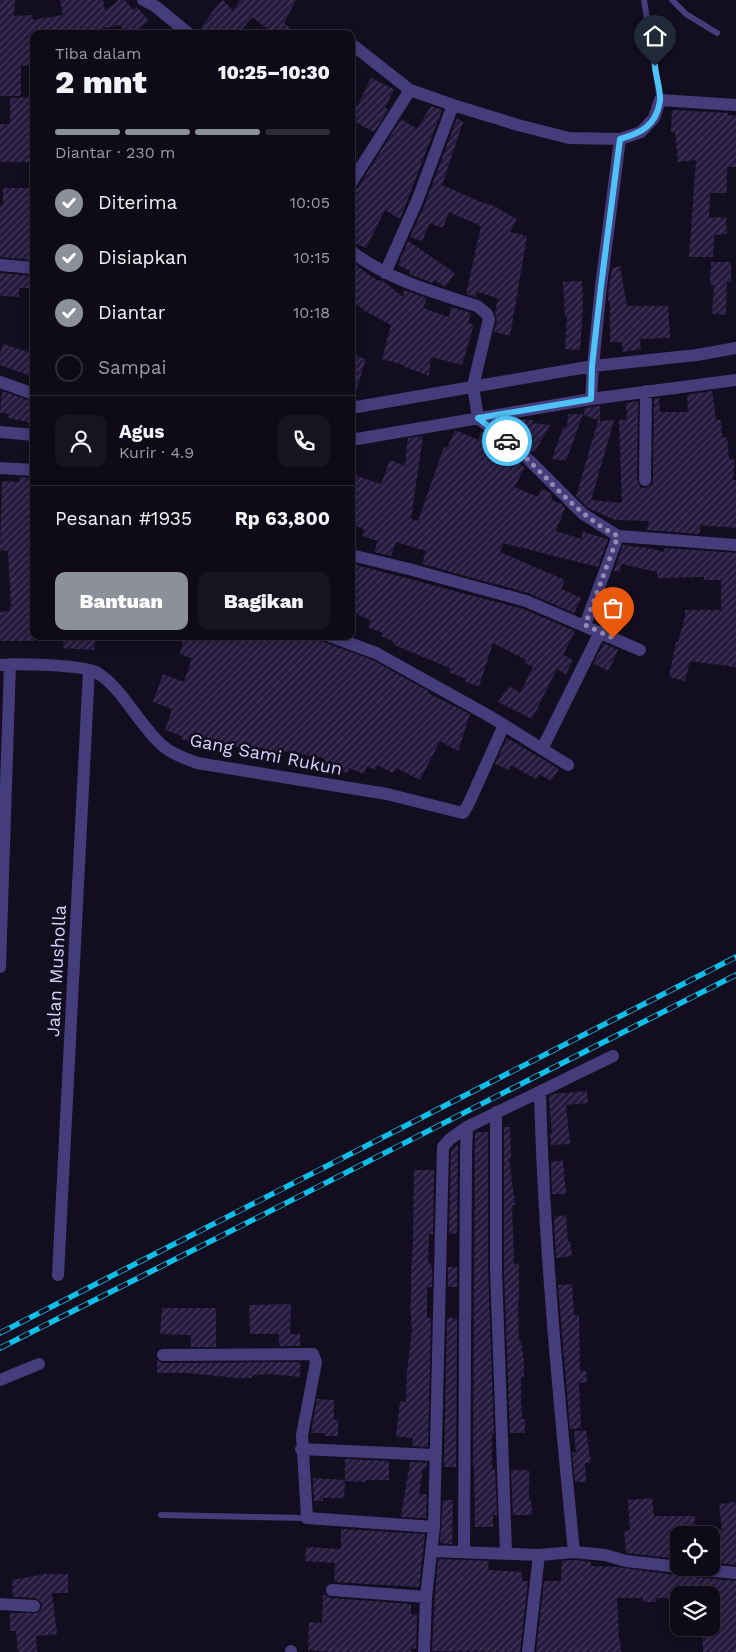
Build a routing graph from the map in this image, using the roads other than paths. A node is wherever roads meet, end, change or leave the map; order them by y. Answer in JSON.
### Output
{"nodes":[{"id":1,"x":143,"y":0,"type":"edge"},
{"id":2,"x":644,"y":0,"type":"edge"},
{"id":3,"x":672,"y":0,"type":"edge"},
{"id":4,"x":184,"y":30,"type":"edge"},
{"id":5,"x":717,"y":33,"type":"dead end"},
{"id":6,"x":355,"y":47,"type":"edge"},
{"id":7,"x":410,"y":90,"type":"junction"},
{"id":8,"x":660,"y":100,"type":"junction"},
{"id":9,"x":453,"y":105,"type":"junction"},
{"id":10,"x":736,"y":105,"type":"edge"},
{"id":11,"x":620,"y":139,"type":"junction"},
{"id":12,"x":355,"y":171,"type":"edge"},
{"id":13,"x":355,"y":254,"type":"edge"},
{"id":14,"x":0,"y":265,"type":"edge"},
{"id":15,"x":30,"y":268,"type":"edge"},
{"id":16,"x":385,"y":272,"type":"junction"},
{"id":17,"x":736,"y":348,"type":"edge"},
{"id":18,"x":592,"y":369,"type":"junction"},
{"id":19,"x":0,"y":382,"type":"edge"},
{"id":20,"x":735,"y":384,"type":"edge"},
{"id":21,"x":474,"y":389,"type":"junction"},
{"id":22,"x":646,"y":391,"type":"junction"},
{"id":23,"x":30,"y":393,"type":"edge"},
{"id":24,"x":591,"y":395,"type":"junction"},
{"id":25,"x":355,"y":407,"type":"edge"},
{"id":26,"x":477,"y":413,"type":"junction"},
{"id":27,"x":0,"y":432,"type":"edge"},
{"id":28,"x":30,"y":435,"type":"edge"},
{"id":29,"x":355,"y":439,"type":"edge"},
{"id":30,"x":0,"y":468,"type":"edge"},
{"id":31,"x":30,"y":470,"type":"edge"},
{"id":32,"x":645,"y":480,"type":"dead end"},
{"id":33,"x":618,"y":536,"type":"junction"},
{"id":34,"x":736,"y":545,"type":"edge"},
{"id":35,"x":355,"y":557,"type":"edge"},
{"id":36,"x":585,"y":625,"type":"junction"},
{"id":37,"x":600,"y":632,"type":"junction"},
{"id":38,"x":341,"y":640,"type":"edge"},
{"id":39,"x":640,"y":650,"type":"dead end"},
{"id":40,"x":5,"y":664,"type":"edge"},
{"id":41,"x":89,"y":670,"type":"junction"},
{"id":42,"x":504,"y":725,"type":"junction"},
{"id":43,"x":542,"y":749,"type":"junction"},
{"id":44,"x":568,"y":765,"type":"dead end"},
{"id":45,"x":0,"y":966,"type":"edge"},
{"id":46,"x":613,"y":1056,"type":"dead end"},
{"id":47,"x":540,"y":1093,"type":"junction"},
{"id":48,"x":496,"y":1112,"type":"junction"},
{"id":49,"x":468,"y":1127,"type":"junction"},
{"id":50,"x":58,"y":1274,"type":"dead end"},
{"id":51,"x":163,"y":1355,"type":"dead end"},
{"id":52,"x":39,"y":1364,"type":"dead end"},
{"id":53,"x":0,"y":1380,"type":"edge"},
{"id":54,"x":301,"y":1449,"type":"junction"},
{"id":55,"x":435,"y":1455,"type":"junction"},
{"id":56,"x":162,"y":1515,"type":"dead end"},
{"id":57,"x":307,"y":1518,"type":"junction"},
{"id":58,"x":434,"y":1527,"type":"junction"},
{"id":59,"x":431,"y":1551,"type":"junction"},
{"id":60,"x":464,"y":1552,"type":"junction"},
{"id":61,"x":506,"y":1552,"type":"junction"},
{"id":62,"x":574,"y":1552,"type":"junction"},
{"id":63,"x":539,"y":1555,"type":"junction"},
{"id":64,"x":670,"y":1566,"type":"edge"},
{"id":65,"x":720,"y":1571,"type":"edge"},
{"id":66,"x":736,"y":1573,"type":"edge"},
{"id":67,"x":332,"y":1590,"type":"dead end"},
{"id":68,"x":426,"y":1597,"type":"junction"},
{"id":69,"x":0,"y":1604,"type":"edge"},
{"id":70,"x":34,"y":1606,"type":"dead end"},
{"id":71,"x":424,"y":1652,"type":"edge"},
{"id":72,"x":528,"y":1652,"type":"edge"}],
"edges":[{"from":1,"to":4,"type":"street"},
{"from":2,"to":8,"type":"lane"},
{"from":3,"to":5,"type":"lane"},
{"from":6,"to":7,"type":"street"},
{"from":7,"to":9,"type":"street"},
{"from":7,"to":12,"type":"street"},
{"from":8,"to":10,"type":"street"},
{"from":8,"to":11,"type":"street"},
{"from":9,"to":11,"type":"street"},
{"from":9,"to":16,"type":"street"},
{"from":11,"to":18,"type":"street"},
{"from":13,"to":16,"type":"street"},
{"from":14,"to":15,"type":"street"},
{"from":16,"to":21,"type":"street"},
{"from":17,"to":18,"type":"street"},
{"from":18,"to":21,"type":"street"},
{"from":18,"to":24,"type":"street"},
{"from":19,"to":23,"type":"street"},
{"from":20,"to":22,"type":"street"},
{"from":21,"to":25,"type":"street"},
{"from":21,"to":26,"type":"street"},
{"from":22,"to":24,"type":"street"},
{"from":22,"to":32,"type":"street"},
{"from":24,"to":26,"type":"street"},
{"from":26,"to":29,"type":"street"},
{"from":26,"to":33,"type":"street"},
{"from":27,"to":28,"type":"street"},
{"from":30,"to":31,"type":"street"},
{"from":33,"to":34,"type":"street"},
{"from":33,"to":36,"type":"street"},
{"from":35,"to":36,"type":"street"},
{"from":36,"to":37,"type":"street"},
{"from":37,"to":39,"type":"street"},
{"from":37,"to":43,"type":"street"},
{"from":38,"to":42,"type":"street"},
{"from":40,"to":41,"type":"street","name":"Gang Sami Rukun"},
{"from":40,"to":45,"type":"street"},
{"from":41,"to":42,"type":"street","name":"Gang Sami Rukun"},
{"from":41,"to":50,"type":"street","name":"Jalan Musholla"},
{"from":42,"to":43,"type":"street"},
{"from":43,"to":44,"type":"street"},
{"from":46,"to":47,"type":"street"},
{"from":47,"to":48,"type":"street"},
{"from":47,"to":62,"type":"street"},
{"from":48,"to":49,"type":"street"},
{"from":48,"to":61,"type":"street"},
{"from":49,"to":55,"type":"street"},
{"from":49,"to":60,"type":"street"},
{"from":51,"to":54,"type":"street"},
{"from":52,"to":53,"type":"street"},
{"from":54,"to":55,"type":"street"},
{"from":54,"to":57,"type":"street"},
{"from":55,"to":58,"type":"street"},
{"from":56,"to":57,"type":"lane"},
{"from":57,"to":58,"type":"street"},
{"from":58,"to":59,"type":"street"},
{"from":59,"to":60,"type":"street"},
{"from":59,"to":68,"type":"street"},
{"from":60,"to":61,"type":"street"},
{"from":61,"to":63,"type":"street"},
{"from":62,"to":63,"type":"street"},
{"from":62,"to":64,"type":"street"},
{"from":63,"to":72,"type":"street"},
{"from":65,"to":66,"type":"street"},
{"from":67,"to":68,"type":"street"},
{"from":68,"to":71,"type":"street"},
{"from":69,"to":70,"type":"street"}]}
